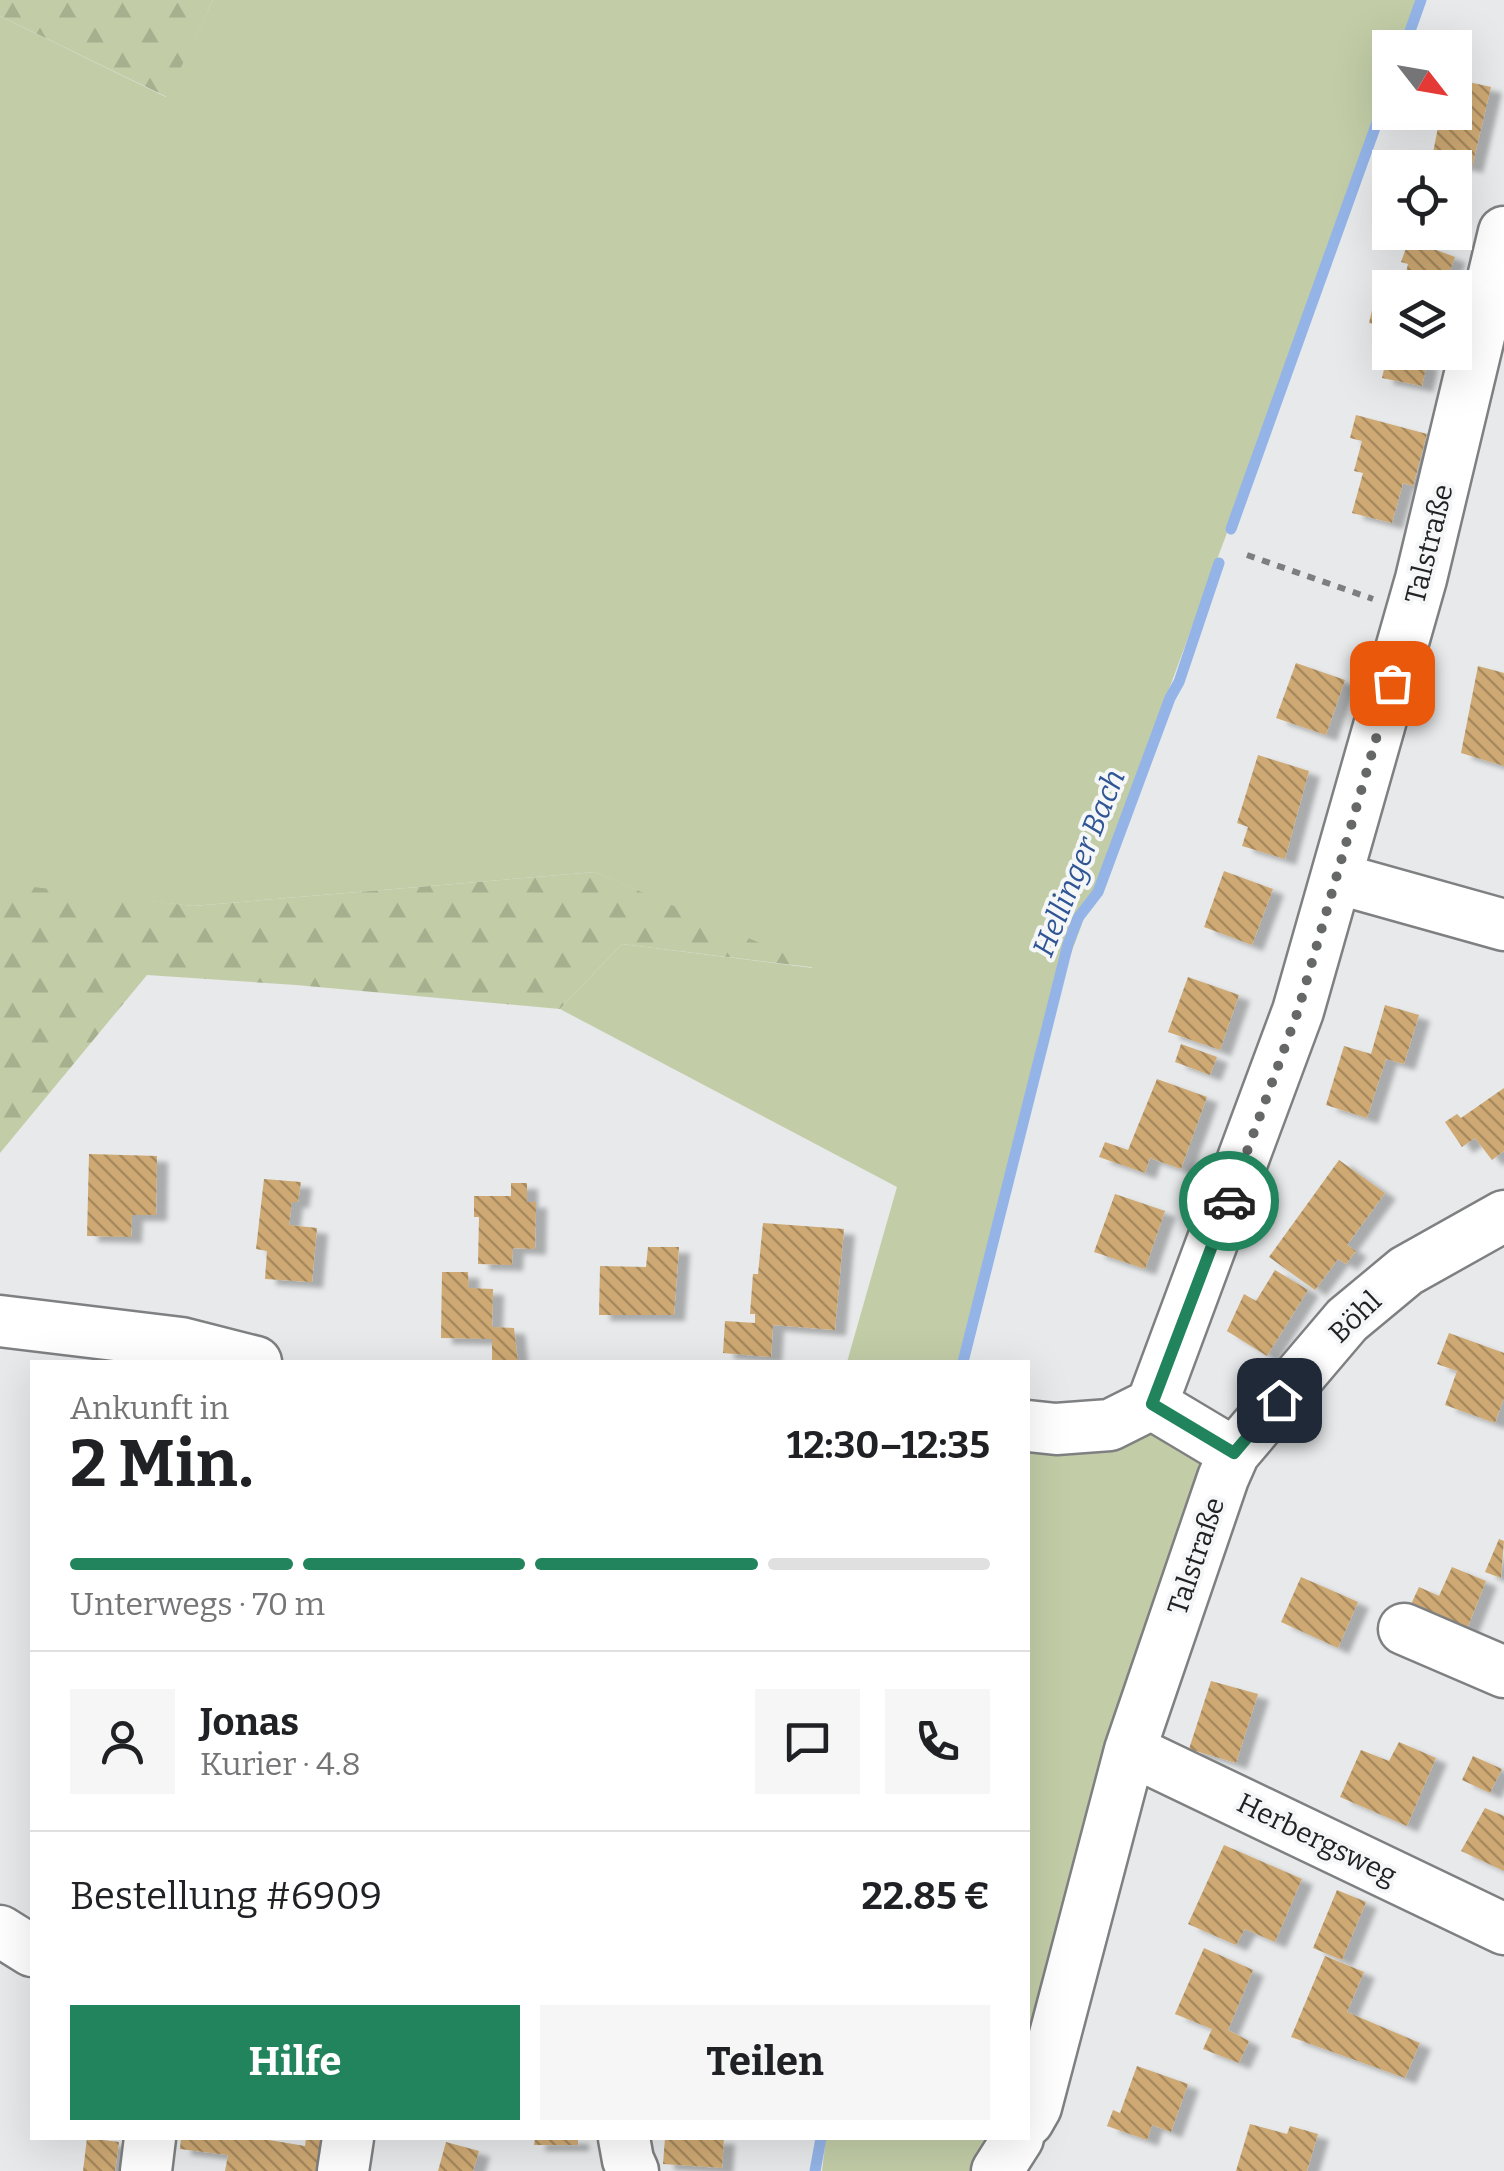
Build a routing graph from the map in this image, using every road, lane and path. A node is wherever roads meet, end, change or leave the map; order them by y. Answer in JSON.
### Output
{"nodes":[{"id":1,"x":1504,"y":232,"type":"edge"},
{"id":2,"x":1248,"y":554,"type":"dead end"},
{"id":3,"x":1412,"y":613,"type":"junction"},
{"id":4,"x":1336,"y":878,"type":"junction"},
{"id":5,"x":1504,"y":925,"type":"edge"},
{"id":6,"x":1504,"y":1216,"type":"edge"},
{"id":7,"x":0,"y":1321,"type":"edge"},
{"id":8,"x":249,"y":1360,"type":"edge"},
{"id":9,"x":1152,"y":1404,"type":"junction"},
{"id":10,"x":1030,"y":1426,"type":"edge"},
{"id":11,"x":1234,"y":1453,"type":"junction"},
{"id":12,"x":1404,"y":1629,"type":"dead end"},
{"id":13,"x":1504,"y":1672,"type":"edge"},
{"id":14,"x":1130,"y":1750,"type":"junction"},
{"id":15,"x":1504,"y":1929,"type":"edge"},
{"id":16,"x":0,"y":1931,"type":"edge"},
{"id":17,"x":30,"y":1950,"type":"edge"},
{"id":18,"x":1030,"y":2118,"type":"edge"},
{"id":19,"x":150,"y":2140,"type":"edge"},
{"id":20,"x":348,"y":2140,"type":"edge"},
{"id":21,"x":625,"y":2140,"type":"edge"},
{"id":22,"x":1017,"y":2140,"type":"edge"},
{"id":23,"x":146,"y":2171,"type":"edge"},
{"id":24,"x":343,"y":2171,"type":"edge"},
{"id":25,"x":633,"y":2171,"type":"edge"},
{"id":26,"x":998,"y":2171,"type":"edge"}],
"edges":[{"from":1,"to":3,"type":"street","name":"Talstraße"},
{"from":2,"to":3,"type":"path"},
{"from":3,"to":4,"type":"street","name":"Talstraße"},
{"from":4,"to":5,"type":"street"},
{"from":4,"to":9,"type":"street","name":"Talstraße"},
{"from":6,"to":11,"type":"street","name":"Böhl"},
{"from":7,"to":8,"type":"street"},
{"from":9,"to":10,"type":"street"},
{"from":9,"to":11,"type":"street"},
{"from":11,"to":14,"type":"street","name":"Talstraße"},
{"from":12,"to":13,"type":"street"},
{"from":14,"to":15,"type":"street","name":"Herbergsweg"},
{"from":14,"to":18,"type":"street","name":"Talstraße"},
{"from":16,"to":17,"type":"street"},
{"from":19,"to":23,"type":"street"},
{"from":20,"to":24,"type":"street"},
{"from":21,"to":25,"type":"street"},
{"from":22,"to":26,"type":"street"}]}
